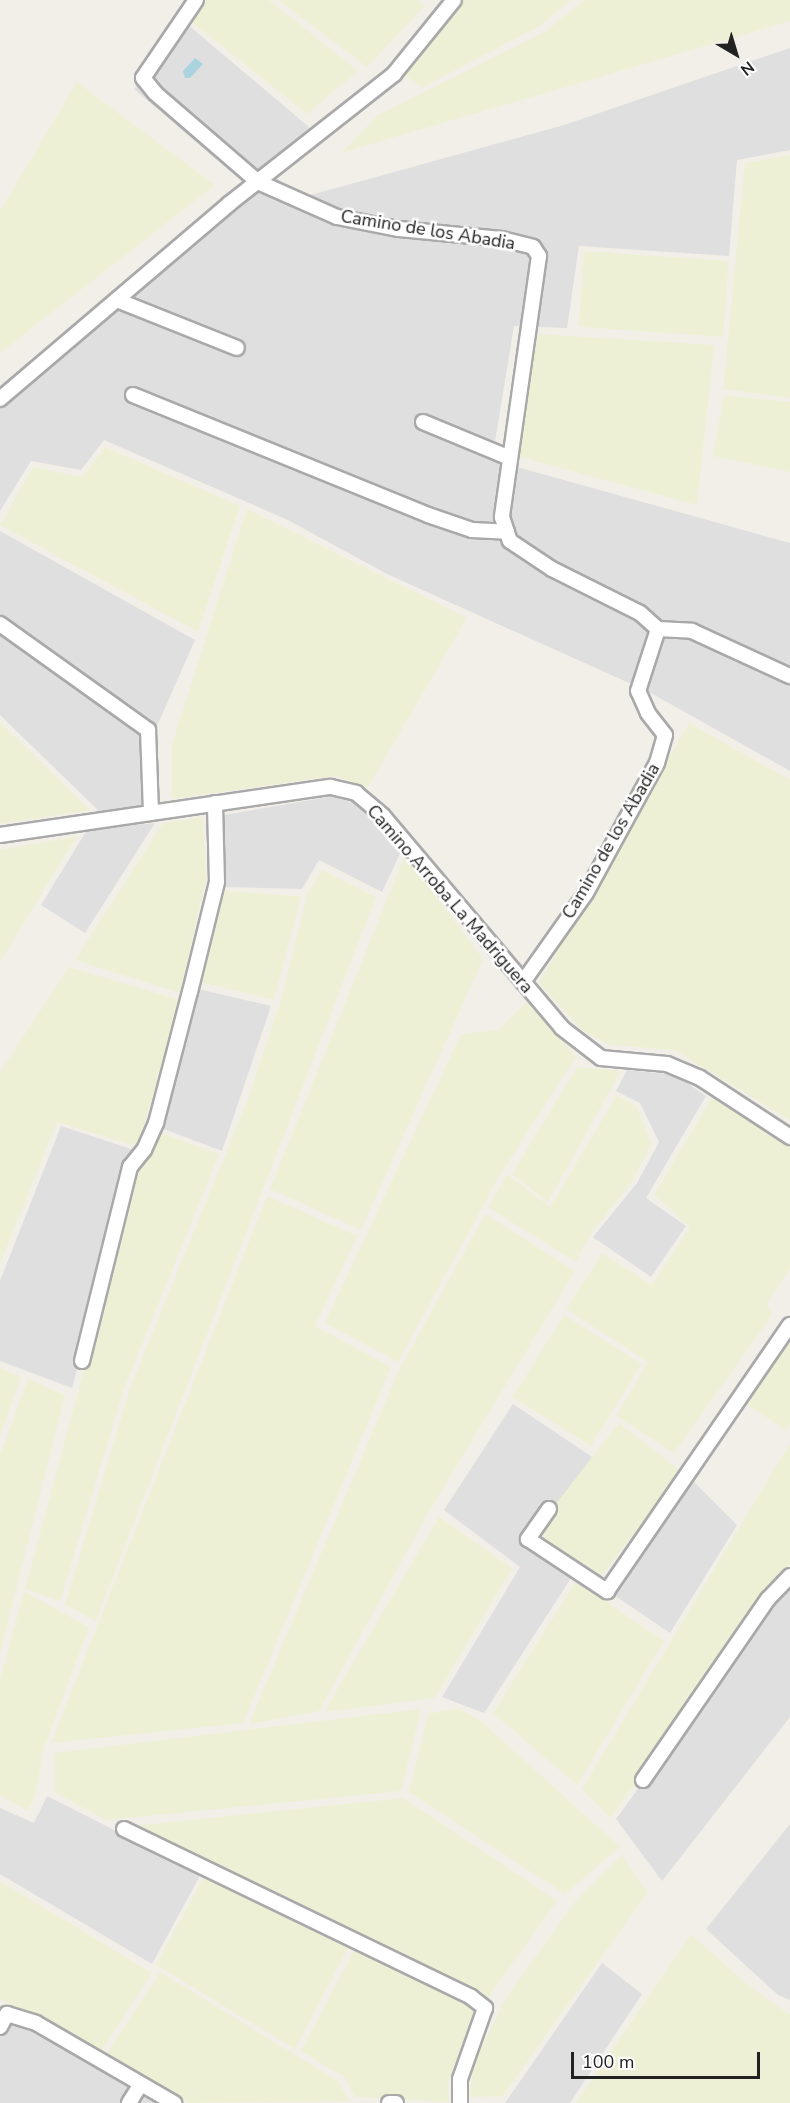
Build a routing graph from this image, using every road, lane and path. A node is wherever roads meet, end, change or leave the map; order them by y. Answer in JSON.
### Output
{"nodes":[{"id":1,"x":196,"y":0,"type":"edge"},
{"id":2,"x":454,"y":0,"type":"edge"},
{"id":3,"x":258,"y":182,"type":"junction"},
{"id":4,"x":117,"y":300,"type":"junction"},
{"id":5,"x":237,"y":348,"type":"dead end"},
{"id":6,"x":133,"y":395,"type":"dead end"},
{"id":7,"x":0,"y":399,"type":"edge"},
{"id":8,"x":423,"y":422,"type":"dead end"},
{"id":9,"x":510,"y":458,"type":"junction"},
{"id":10,"x":507,"y":532,"type":"junction"},
{"id":11,"x":0,"y":624,"type":"edge"},
{"id":12,"x":658,"y":629,"type":"junction"},
{"id":13,"x":790,"y":676,"type":"edge"},
{"id":14,"x":215,"y":803,"type":"junction"},
{"id":15,"x":152,"y":813,"type":"junction"},
{"id":16,"x":0,"y":835,"type":"edge"},
{"id":17,"x":523,"y":982,"type":"junction"},
{"id":18,"x":790,"y":1137,"type":"edge"},
{"id":19,"x":790,"y":1325,"type":"edge"},
{"id":20,"x":82,"y":1361,"type":"dead end"},
{"id":21,"x":549,"y":1509,"type":"dead end"},
{"id":22,"x":790,"y":1576,"type":"edge"},
{"id":23,"x":643,"y":1780,"type":"dead end"},
{"id":24,"x":124,"y":1829,"type":"dead end"},
{"id":25,"x":0,"y":2027,"type":"edge"},
{"id":26,"x":141,"y":2085,"type":"junction"},
{"id":27,"x":129,"y":2103,"type":"edge"},
{"id":28,"x":174,"y":2103,"type":"edge"},
{"id":29,"x":389,"y":2103,"type":"edge"},
{"id":30,"x":396,"y":2103,"type":"edge"},
{"id":31,"x":460,"y":2103,"type":"edge"}],
"edges":[{"from":1,"to":3,"type":"street","name":"Camino de los Abadia"},
{"from":2,"to":3,"type":"street"},
{"from":3,"to":4,"type":"street"},
{"from":3,"to":9,"type":"street","name":"Camino de los Abadia"},
{"from":4,"to":5,"type":"street"},
{"from":4,"to":7,"type":"street"},
{"from":6,"to":10,"type":"street"},
{"from":8,"to":9,"type":"street"},
{"from":9,"to":10,"type":"street","name":"Camino de los Abadia"},
{"from":10,"to":12,"type":"street"},
{"from":11,"to":15,"type":"street"},
{"from":12,"to":13,"type":"street"},
{"from":12,"to":17,"type":"street","name":"Camino de los Abadia"},
{"from":14,"to":15,"type":"street","name":"Camino Arroba La Madriguera"},
{"from":14,"to":17,"type":"street","name":"Camino Arroba La Madriguera"},
{"from":14,"to":20,"type":"street"},
{"from":15,"to":16,"type":"street","name":"Camino Arroba La Madriguera"},
{"from":17,"to":18,"type":"street","name":"Camino Arroba La Madriguera"},
{"from":19,"to":21,"type":"street"},
{"from":22,"to":23,"type":"street"},
{"from":24,"to":31,"type":"street"},
{"from":25,"to":26,"type":"street"},
{"from":26,"to":27,"type":"street"},
{"from":26,"to":28,"type":"street"},
{"from":29,"to":30,"type":"street"}]}
